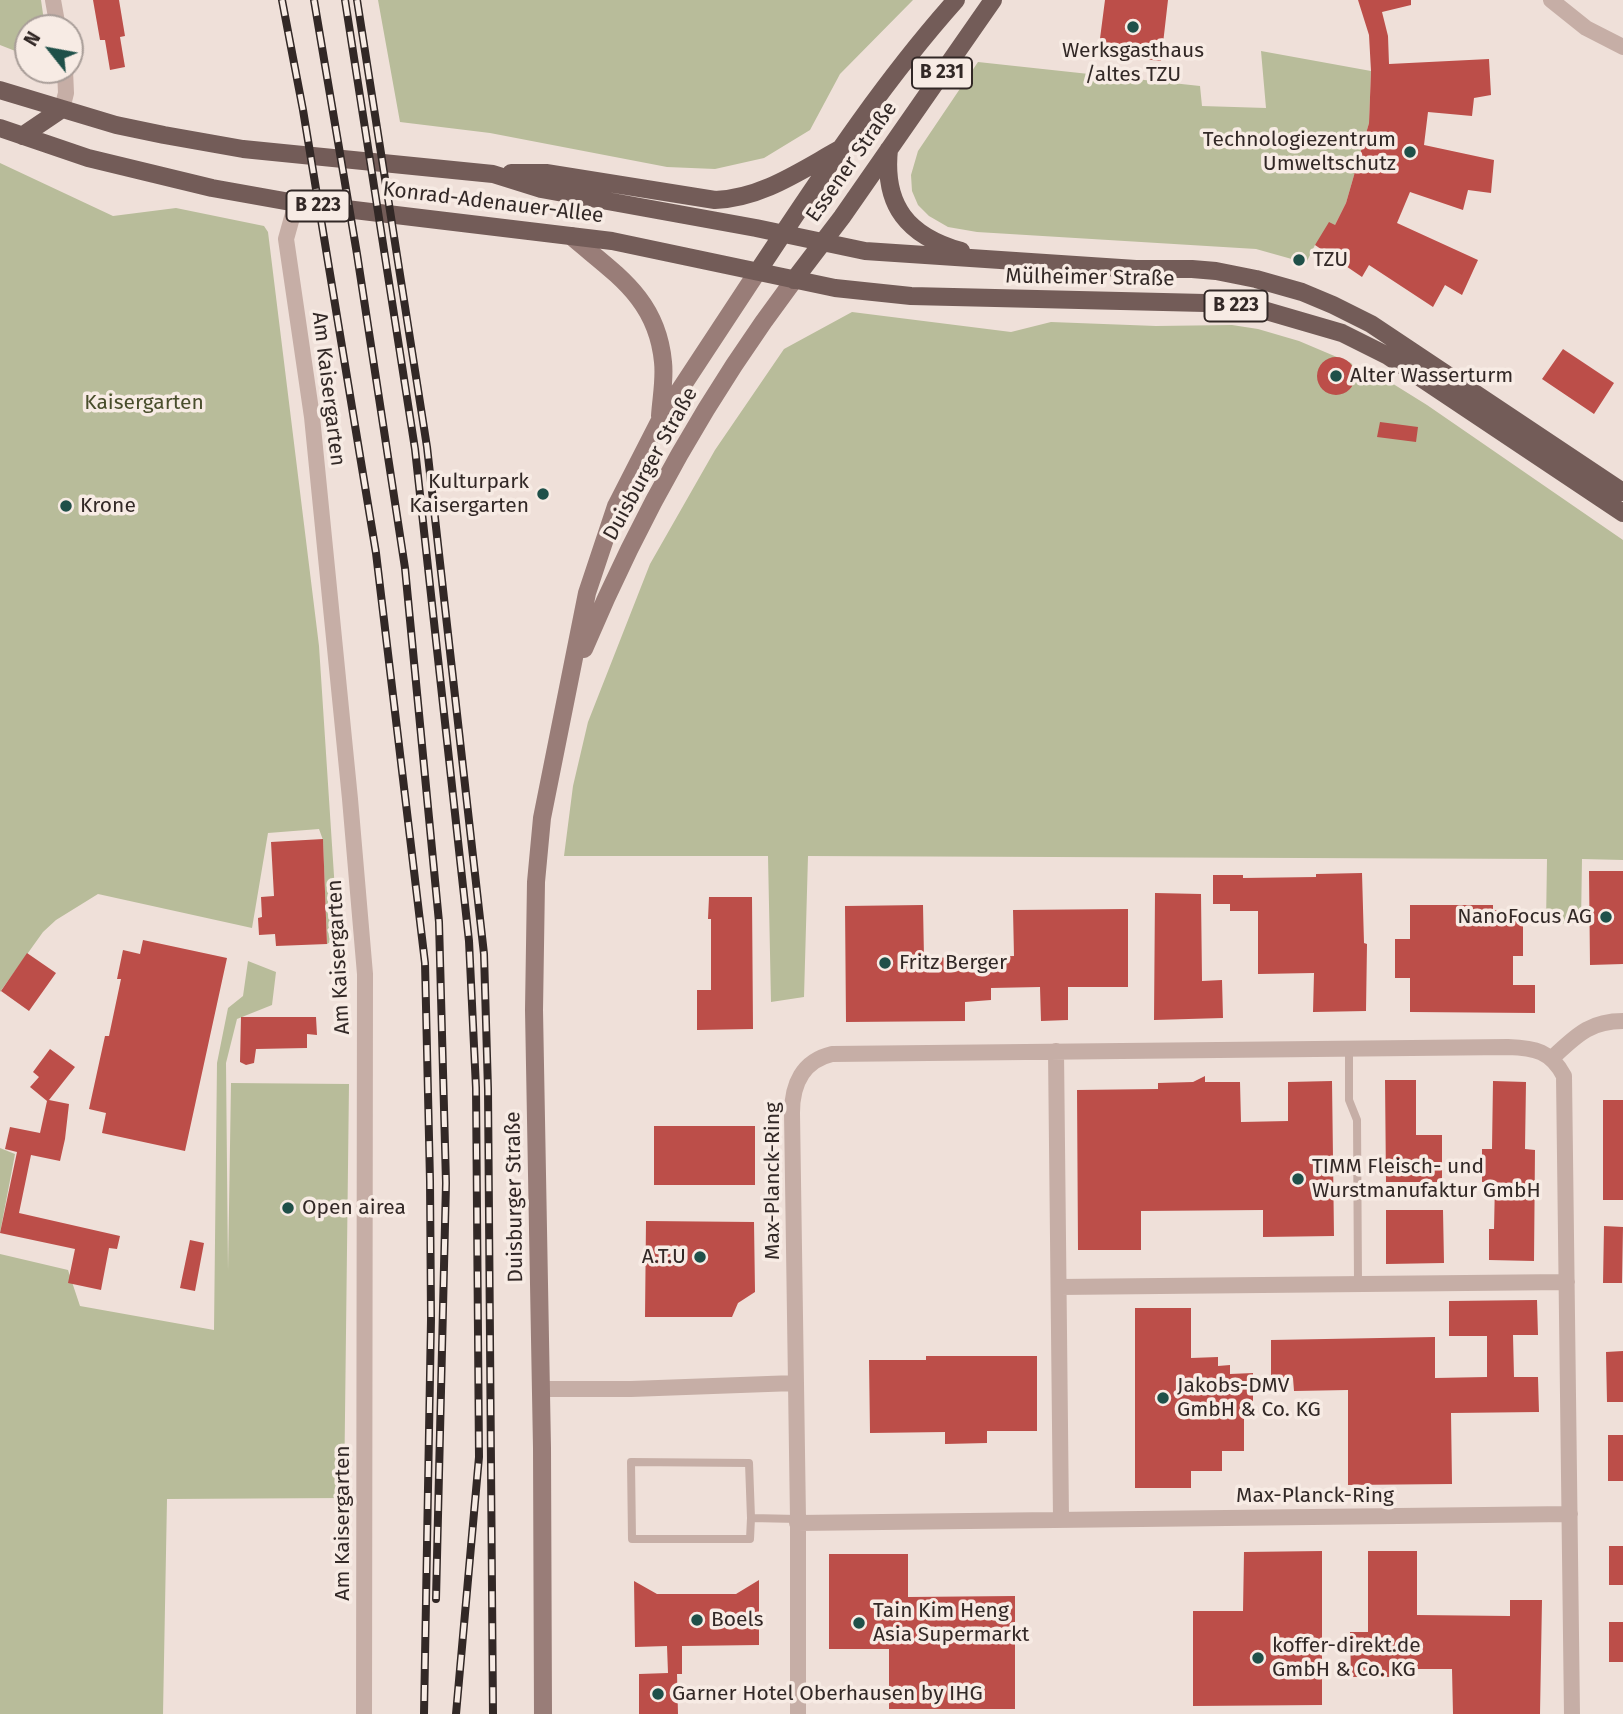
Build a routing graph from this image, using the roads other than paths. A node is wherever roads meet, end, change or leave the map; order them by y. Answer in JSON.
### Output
{"nodes":[{"id":1,"x":956,"y":0,"type":"edge"},
{"id":2,"x":993,"y":0,"type":"edge"},
{"id":3,"x":1551,"y":0,"type":"edge"},
{"id":4,"x":1623,"y":47,"type":"edge"},
{"id":5,"x":66,"y":84,"type":"edge"},
{"id":6,"x":0,"y":90,"type":"edge"},
{"id":7,"x":62,"y":109,"type":"junction"},
{"id":8,"x":0,"y":128,"type":"edge"},
{"id":9,"x":22,"y":136,"type":"junction"},
{"id":10,"x":890,"y":146,"type":"junction"},
{"id":11,"x":840,"y":149,"type":"junction"},
{"id":12,"x":494,"y":174,"type":"junction"},
{"id":13,"x":296,"y":203,"type":"junction"},
{"id":14,"x":783,"y":234,"type":"junction"},
{"id":15,"x":570,"y":236,"type":"junction"},
{"id":16,"x":823,"y":243,"type":"junction"},
{"id":17,"x":992,"y":260,"type":"junction"},
{"id":18,"x":758,"y":271,"type":"junction"},
{"id":19,"x":794,"y":280,"type":"junction"},
{"id":20,"x":660,"y":420,"type":"junction"},
{"id":21,"x":1623,"y":492,"type":"edge"},
{"id":22,"x":1623,"y":513,"type":"edge"},
{"id":23,"x":570,"y":681,"type":"junction"},
{"id":24,"x":1623,"y":1021,"type":"edge"},
{"id":25,"x":1349,"y":1049,"type":"junction"},
{"id":26,"x":1056,"y":1051,"type":"junction"},
{"id":27,"x":1552,"y":1058,"type":"junction"},
{"id":28,"x":1567,"y":1282,"type":"junction"},
{"id":29,"x":1358,"y":1283,"type":"junction"},
{"id":30,"x":1059,"y":1287,"type":"junction"},
{"id":31,"x":795,"y":1383,"type":"junction"},
{"id":32,"x":541,"y":1389,"type":"junction"},
{"id":33,"x":1570,"y":1514,"type":"junction"},
{"id":34,"x":751,"y":1518,"type":"junction"},
{"id":35,"x":1061,"y":1518,"type":"junction"},
{"id":36,"x":797,"y":1521,"type":"junction"},
{"id":37,"x":365,"y":1714,"type":"edge"},
{"id":38,"x":543,"y":1714,"type":"edge"},
{"id":39,"x":798,"y":1714,"type":"edge"},
{"id":40,"x":1572,"y":1714,"type":"edge"}],
"edges":[{"from":1,"to":11,"type":"main road","name":"Essener Straße","number":"B 231"},
{"from":2,"to":10,"type":"main road","name":"Essener Straße","number":"B 231"},
{"from":3,"to":4,"type":"street"},
{"from":5,"to":7,"type":"street"},
{"from":6,"to":7,"type":"main road","name":"Konrad-Adenauer-Allee","number":"B 223"},
{"from":7,"to":9,"type":"main road"},
{"from":7,"to":12,"type":"main road","name":"Konrad-Adenauer-Allee","number":"B 223"},
{"from":8,"to":9,"type":"main road","name":"Konrad-Adenauer-Allee","number":"B 223"},
{"from":9,"to":13,"type":"main road","name":"Konrad-Adenauer-Allee","number":"B 223"},
{"from":10,"to":16,"type":"main road","name":"Essener Straße","number":"B 231"},
{"from":10,"to":17,"type":"main road"},
{"from":11,"to":12,"type":"main road"},
{"from":11,"to":14,"type":"main road","name":"Essener Straße","number":"B 231"},
{"from":12,"to":14,"type":"main road","name":"Konrad-Adenauer-Allee","number":"B 223"},
{"from":13,"to":15,"type":"main road","name":"Konrad-Adenauer-Allee","number":"B 223"},
{"from":13,"to":37,"type":"street","name":"Am Kaisergarten"},
{"from":14,"to":16,"type":"main road","name":"Konrad-Adenauer-Allee","number":"B 223"},
{"from":14,"to":18,"type":"main road","name":"Essener Straße","number":"B 231"},
{"from":15,"to":18,"type":"main road","name":"Konrad-Adenauer-Allee","number":"B 223"},
{"from":15,"to":20,"type":"main road"},
{"from":16,"to":17,"type":"main road","name":"Mülheimer Straße","number":"B 223"},
{"from":16,"to":19,"type":"main road","name":"Essener Straße","number":"B 231"},
{"from":17,"to":21,"type":"main road","name":"Mülheimer Straße","number":"B 223"},
{"from":18,"to":19,"type":"main road","name":"Konrad-Adenauer-Allee","number":"B 223"},
{"from":18,"to":20,"type":"main road","name":"Duisburger Straße"},
{"from":19,"to":22,"type":"main road","name":"Mülheimer Straße","number":"B 223"},
{"from":19,"to":23,"type":"main road","name":"Duisburger Straße"},
{"from":20,"to":23,"type":"main road","name":"Duisburger Straße"},
{"from":23,"to":32,"type":"main road","name":"Duisburger Straße"},
{"from":24,"to":27,"type":"street"},
{"from":25,"to":26,"type":"street","name":"Max-Planck-Ring"},
{"from":25,"to":27,"type":"street","name":"Max-Planck-Ring"},
{"from":25,"to":29,"type":"lane"},
{"from":26,"to":30,"type":"street"},
{"from":26,"to":31,"type":"street","name":"Max-Planck-Ring"},
{"from":27,"to":28,"type":"street"},
{"from":28,"to":29,"type":"street"},
{"from":28,"to":33,"type":"street"},
{"from":29,"to":30,"type":"street"},
{"from":30,"to":35,"type":"street"},
{"from":31,"to":32,"type":"street"},
{"from":31,"to":36,"type":"street","name":"Max-Planck-Ring"},
{"from":32,"to":38,"type":"main road","name":"Duisburger Straße"},
{"from":33,"to":35,"type":"street","name":"Max-Planck-Ring"},
{"from":33,"to":40,"type":"street"},
{"from":34,"to":34,"type":"lane"},
{"from":34,"to":36,"type":"lane"},
{"from":35,"to":36,"type":"street","name":"Max-Planck-Ring"},
{"from":36,"to":39,"type":"street","name":"Max-Planck-Ring"}]}
